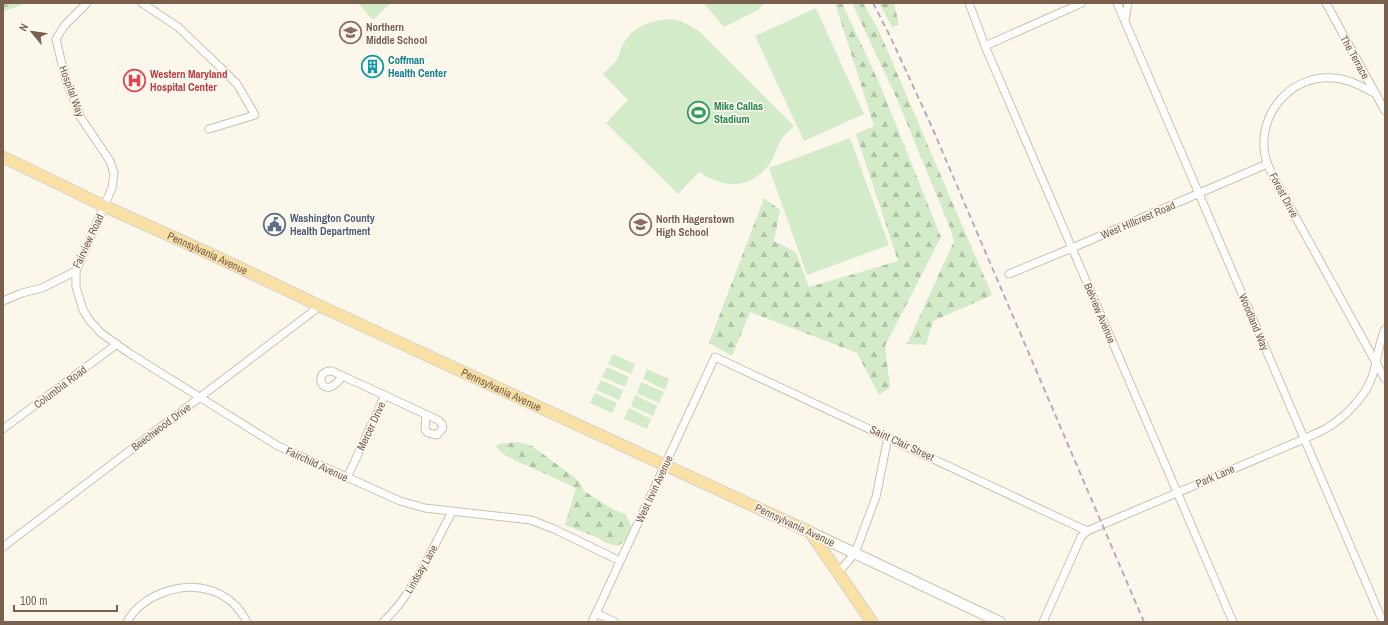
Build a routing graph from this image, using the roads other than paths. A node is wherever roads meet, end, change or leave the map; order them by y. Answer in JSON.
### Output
{"nodes":[{"id":1,"x":87,"y":3,"type":"edge"},
{"id":2,"x":142,"y":3,"type":"edge"},
{"id":3,"x":969,"y":3,"type":"edge"},
{"id":4,"x":1082,"y":3,"type":"edge"},
{"id":5,"x":1118,"y":3,"type":"edge"},
{"id":6,"x":1128,"y":3,"type":"edge"},
{"id":7,"x":1326,"y":3,"type":"edge"},
{"id":8,"x":1125,"y":22,"type":"junction"},
{"id":9,"x":985,"y":46,"type":"junction"},
{"id":10,"x":1376,"y":94,"type":"junction"},
{"id":11,"x":1383,"y":103,"type":"edge"},
{"id":12,"x":1385,"y":111,"type":"edge"},
{"id":13,"x":209,"y":129,"type":"dead end"},
{"id":14,"x":3,"y":157,"type":"edge"},
{"id":15,"x":1267,"y":164,"type":"junction"},
{"id":16,"x":1200,"y":194,"type":"junction"},
{"id":17,"x":104,"y":206,"type":"junction"},
{"id":18,"x":1072,"y":248,"type":"junction"},
{"id":19,"x":76,"y":271,"type":"junction"},
{"id":20,"x":1009,"y":274,"type":"dead end"},
{"id":21,"x":3,"y":301,"type":"edge"},
{"id":22,"x":320,"y":306,"type":"junction"},
{"id":23,"x":1385,"y":329,"type":"edge"},
{"id":24,"x":117,"y":344,"type":"junction"},
{"id":25,"x":715,"y":357,"type":"joint"},
{"id":26,"x":1375,"y":362,"type":"junction"},
{"id":27,"x":343,"y":376,"type":"dead end"},
{"id":28,"x":1385,"y":379,"type":"edge"},
{"id":29,"x":385,"y":395,"type":"junction"},
{"id":30,"x":200,"y":397,"type":"junction"},
{"id":31,"x":426,"y":415,"type":"dead end"},
{"id":32,"x":3,"y":429,"type":"edge"},
{"id":33,"x":888,"y":437,"type":"junction"},
{"id":34,"x":1304,"y":439,"type":"junction"},
{"id":35,"x":665,"y":466,"type":"junction"},
{"id":36,"x":347,"y":478,"type":"junction"},
{"id":37,"x":1177,"y":492,"type":"junction"},
{"id":38,"x":452,"y":512,"type":"junction"},
{"id":39,"x":1088,"y":531,"type":"junction"},
{"id":40,"x":810,"y":532,"type":"junction"},
{"id":41,"x":3,"y":547,"type":"edge"},
{"id":42,"x":855,"y":553,"type":"junction"},
{"id":43,"x":620,"y":561,"type":"junction"},
{"id":44,"x":838,"y":573,"type":"junction"},
{"id":45,"x":596,"y":613,"type":"junction"},
{"id":46,"x":127,"y":622,"type":"edge"},
{"id":47,"x":247,"y":622,"type":"edge"},
{"id":48,"x":383,"y":622,"type":"edge"},
{"id":49,"x":592,"y":622,"type":"edge"},
{"id":50,"x":615,"y":622,"type":"edge"},
{"id":51,"x":872,"y":622,"type":"edge"},
{"id":52,"x":1000,"y":622,"type":"edge"},
{"id":53,"x":1043,"y":622,"type":"edge"},
{"id":54,"x":1233,"y":622,"type":"edge"},
{"id":55,"x":1383,"y":622,"type":"edge"}],
"edges":[{"from":1,"to":17,"type":"street","name":"Hospital Way"},
{"from":2,"to":13,"type":"street"},
{"from":3,"to":9,"type":"street","name":"Belview Avenue"},
{"from":4,"to":9,"type":"street"},
{"from":5,"to":8,"type":"street","name":"Woodland Way"},
{"from":6,"to":8,"type":"street"},
{"from":7,"to":10,"type":"street","name":"The Terrace"},
{"from":8,"to":16,"type":"street","name":"Woodland Way"},
{"from":9,"to":18,"type":"street","name":"Belview Avenue"},
{"from":10,"to":11,"type":"street","name":"The Terrace"},
{"from":10,"to":15,"type":"street","name":"Forest Drive"},
{"from":11,"to":12,"type":"street","name":"The Terrace"},
{"from":14,"to":17,"type":"main road","name":"Pennsylvania Avenue"},
{"from":15,"to":16,"type":"street","name":"West Hillcrest Road"},
{"from":15,"to":26,"type":"street","name":"Forest Drive"},
{"from":16,"to":18,"type":"street","name":"West Hillcrest Road"},
{"from":16,"to":34,"type":"street","name":"Woodland Way"},
{"from":17,"to":19,"type":"street","name":"Fairview Road"},
{"from":17,"to":22,"type":"main road","name":"Pennsylvania Avenue"},
{"from":18,"to":20,"type":"street","name":"West Hillcrest Road"},
{"from":18,"to":37,"type":"street","name":"Belview Avenue"},
{"from":19,"to":21,"type":"street","name":"Fairview Road"},
{"from":19,"to":24,"type":"street","name":"Fairchild Avenue"},
{"from":22,"to":30,"type":"street","name":"Beechwood Drive"},
{"from":22,"to":35,"type":"main road","name":"Pennsylvania Avenue"},
{"from":23,"to":26,"type":"street","name":"Park Lane"},
{"from":24,"to":30,"type":"street","name":"Fairchild Avenue"},
{"from":24,"to":32,"type":"street","name":"Columbia Road"},
{"from":25,"to":33,"type":"street","name":"Saint Clair Street"},
{"from":25,"to":35,"type":"street","name":"West Irvin Avenue"},
{"from":26,"to":28,"type":"street","name":"Forest Drive"},
{"from":26,"to":34,"type":"street","name":"Park Lane"},
{"from":27,"to":29,"type":"street","name":"Mercer Drive"},
{"from":29,"to":31,"type":"street"},
{"from":29,"to":36,"type":"street","name":"Mercer Drive"},
{"from":30,"to":36,"type":"street","name":"Fairchild Avenue"},
{"from":30,"to":41,"type":"street","name":"Beechwood Drive"},
{"from":33,"to":39,"type":"street","name":"Saint Clair Street"},
{"from":33,"to":42,"type":"street"},
{"from":34,"to":37,"type":"street","name":"Park Lane"},
{"from":34,"to":55,"type":"street","name":"Woodland Way"},
{"from":35,"to":40,"type":"main road","name":"Pennsylvania Avenue"},
{"from":35,"to":43,"type":"street","name":"West Irvin Avenue"},
{"from":36,"to":38,"type":"street","name":"Fairchild Avenue"},
{"from":37,"to":39,"type":"street","name":"Park Lane"},
{"from":37,"to":54,"type":"street","name":"Belview Avenue"},
{"from":38,"to":43,"type":"street","name":"Fairchild Avenue"},
{"from":38,"to":48,"type":"street","name":"Lindsay Lane"},
{"from":39,"to":53,"type":"street"},
{"from":40,"to":42,"type":"main road","name":"Pennsylvania Avenue"},
{"from":40,"to":44,"type":"main road"},
{"from":42,"to":44,"type":"street"},
{"from":42,"to":52,"type":"main road","name":"Pennsylvania Avenue"},
{"from":43,"to":45,"type":"street","name":"West Irvin Avenue"},
{"from":44,"to":51,"type":"main road"},
{"from":45,"to":49,"type":"street","name":"West Irvin Avenue"},
{"from":45,"to":50,"type":"street"},
{"from":46,"to":47,"type":"street"}]}
